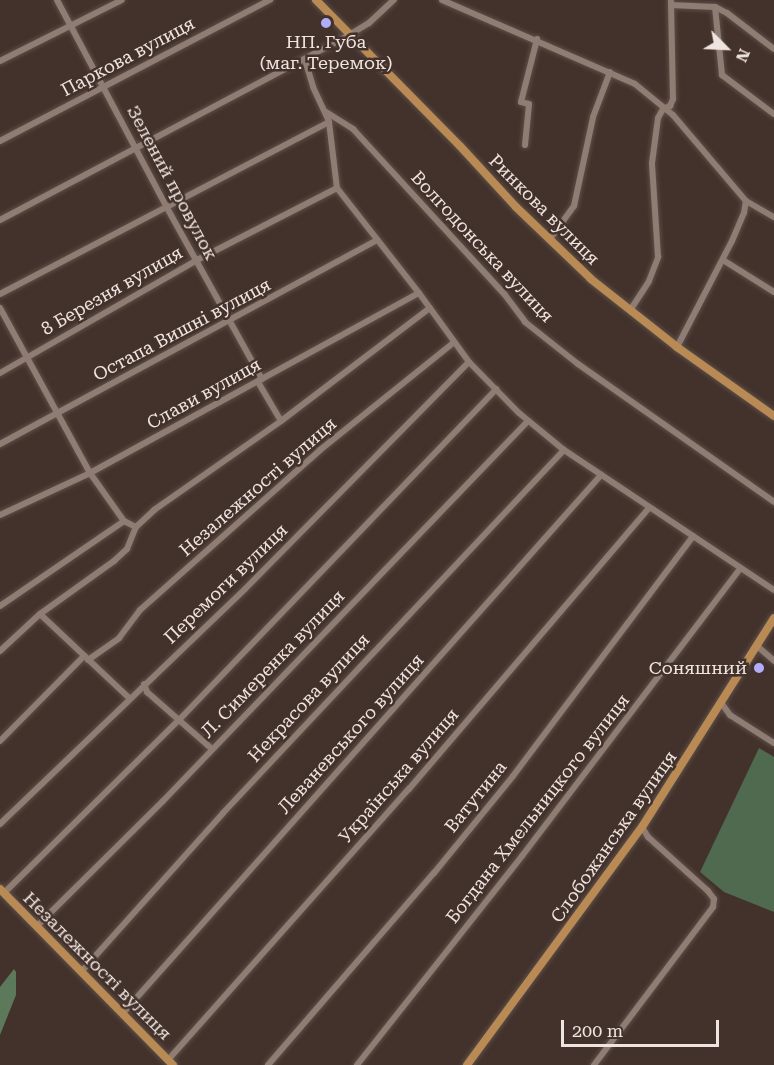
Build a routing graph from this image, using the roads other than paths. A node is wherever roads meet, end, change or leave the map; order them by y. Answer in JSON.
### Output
{"nodes":[{"id":1,"x":57,"y":0,"type":"edge"},
{"id":2,"x":122,"y":0,"type":"edge"},
{"id":3,"x":270,"y":0,"type":"edge"},
{"id":4,"x":316,"y":0,"type":"edge"},
{"id":5,"x":394,"y":0,"type":"edge"},
{"id":6,"x":442,"y":0,"type":"edge"},
{"id":7,"x":459,"y":3,"type":"edge"},
{"id":8,"x":671,"y":3,"type":"edge"},
{"id":9,"x":715,"y":6,"type":"junction"},
{"id":10,"x":70,"y":26,"type":"junction"},
{"id":11,"x":349,"y":35,"type":"junction"},
{"id":12,"x":537,"y":39,"type":"junction"},
{"id":13,"x":774,"y":49,"type":"edge"},
{"id":14,"x":305,"y":60,"type":"junction"},
{"id":15,"x":0,"y":62,"type":"edge"},
{"id":16,"x":610,"y":72,"type":"junction"},
{"id":17,"x":103,"y":87,"type":"junction"},
{"id":18,"x":324,"y":107,"type":"junction"},
{"id":19,"x":663,"y":110,"type":"junction"},
{"id":20,"x":774,"y":114,"type":"edge"},
{"id":21,"x":329,"y":122,"type":"junction"},
{"id":22,"x":0,"y":141,"type":"edge"},
{"id":23,"x":525,"y":145,"type":"dead end"},
{"id":24,"x":135,"y":148,"type":"junction"},
{"id":25,"x":337,"y":188,"type":"junction"},
{"id":26,"x":746,"y":201,"type":"junction"},
{"id":27,"x":166,"y":206,"type":"junction"},
{"id":28,"x":774,"y":218,"type":"edge"},
{"id":29,"x":0,"y":220,"type":"edge"},
{"id":30,"x":549,"y":239,"type":"junction"},
{"id":31,"x":377,"y":240,"type":"junction"},
{"id":32,"x":189,"y":247,"type":"junction"},
{"id":33,"x":212,"y":252,"type":"junction"},
{"id":34,"x":723,"y":260,"type":"junction"},
{"id":35,"x":197,"y":261,"type":"junction"},
{"id":36,"x":183,"y":268,"type":"junction"},
{"id":37,"x":204,"y":275,"type":"junction"},
{"id":38,"x":774,"y":292,"type":"edge"},
{"id":39,"x":419,"y":293,"type":"junction"},
{"id":40,"x":0,"y":294,"type":"edge"},
{"id":41,"x":0,"y":308,"type":"edge"},
{"id":42,"x":430,"y":308,"type":"junction"},
{"id":43,"x":631,"y":309,"type":"junction"},
{"id":44,"x":228,"y":322,"type":"junction"},
{"id":45,"x":453,"y":343,"type":"junction"},
{"id":46,"x":677,"y":347,"type":"junction"},
{"id":47,"x":27,"y":358,"type":"junction"},
{"id":48,"x":469,"y":362,"type":"junction"},
{"id":49,"x":0,"y":373,"type":"edge"},
{"id":50,"x":260,"y":381,"type":"junction"},
{"id":51,"x":496,"y":389,"type":"junction"},
{"id":52,"x":56,"y":414,"type":"junction"},
{"id":53,"x":774,"y":416,"type":"edge"},
{"id":54,"x":281,"y":420,"type":"junction"},
{"id":55,"x":528,"y":421,"type":"junction"},
{"id":56,"x":0,"y":444,"type":"edge"},
{"id":57,"x":564,"y":450,"type":"junction"},
{"id":58,"x":90,"y":472,"type":"junction"},
{"id":59,"x":601,"y":475,"type":"junction"},
{"id":60,"x":774,"y":502,"type":"edge"},
{"id":61,"x":649,"y":508,"type":"junction"},
{"id":62,"x":0,"y":515,"type":"edge"},
{"id":63,"x":124,"y":521,"type":"junction"},
{"id":64,"x":136,"y":527,"type":"junction"},
{"id":65,"x":693,"y":536,"type":"junction"},
{"id":66,"x":740,"y":569,"type":"junction"},
{"id":67,"x":774,"y":590,"type":"edge"},
{"id":68,"x":0,"y":606,"type":"edge"},
{"id":69,"x":40,"y":614,"type":"junction"},
{"id":70,"x":774,"y":618,"type":"edge"},
{"id":71,"x":757,"y":646,"type":"junction"},
{"id":72,"x":0,"y":651,"type":"edge"},
{"id":73,"x":86,"y":658,"type":"junction"},
{"id":74,"x":774,"y":661,"type":"edge"},
{"id":75,"x":144,"y":684,"type":"junction"},
{"id":76,"x":129,"y":698,"type":"junction"},
{"id":77,"x":722,"y":704,"type":"junction"},
{"id":78,"x":178,"y":721,"type":"junction"},
{"id":79,"x":0,"y":741,"type":"edge"},
{"id":80,"x":774,"y":743,"type":"edge"},
{"id":81,"x":212,"y":749,"type":"junction"},
{"id":82,"x":0,"y":824,"type":"edge"},
{"id":83,"x":642,"y":826,"type":"junction"},
{"id":84,"x":2,"y":891,"type":"edge"},
{"id":85,"x":37,"y":926,"type":"junction"},
{"id":86,"x":81,"y":972,"type":"junction"},
{"id":87,"x":123,"y":1013,"type":"junction"},
{"id":88,"x":170,"y":1062,"type":"edge"},
{"id":89,"x":268,"y":1065,"type":"edge"},
{"id":90,"x":357,"y":1065,"type":"edge"},
{"id":91,"x":467,"y":1065,"type":"edge"},
{"id":92,"x":594,"y":1065,"type":"edge"}],
"edges":[{"from":1,"to":10,"type":"street","name":"Зелений провулок"},
{"from":2,"to":10,"type":"street"},
{"from":3,"to":17,"type":"street","name":"Паркова вулиця"},
{"from":4,"to":11,"type":"main road","name":"Ринкова вулиця"},
{"from":5,"to":11,"type":"street"},
{"from":6,"to":7,"type":"street"},
{"from":7,"to":12,"type":"street"},
{"from":8,"to":9,"type":"street"},
{"from":8,"to":19,"type":"street"},
{"from":9,"to":13,"type":"street"},
{"from":9,"to":20,"type":"street"},
{"from":10,"to":15,"type":"street"},
{"from":10,"to":17,"type":"street","name":"Зелений провулок"},
{"from":11,"to":14,"type":"street"},
{"from":11,"to":30,"type":"main road","name":"Ринкова вулиця"},
{"from":12,"to":16,"type":"street"},
{"from":12,"to":23,"type":"street"},
{"from":14,"to":18,"type":"street"},
{"from":14,"to":24,"type":"street"},
{"from":16,"to":19,"type":"street"},
{"from":16,"to":30,"type":"street"},
{"from":17,"to":22,"type":"street","name":"Паркова вулиця"},
{"from":17,"to":24,"type":"street","name":"Зелений провулок"},
{"from":18,"to":21,"type":"street"},
{"from":18,"to":60,"type":"street","name":"Волгодонська вулиця"},
{"from":19,"to":26,"type":"street"},
{"from":19,"to":43,"type":"street"},
{"from":21,"to":25,"type":"street"},
{"from":21,"to":27,"type":"street"},
{"from":24,"to":27,"type":"street","name":"Зелений провулок"},
{"from":24,"to":29,"type":"street"},
{"from":25,"to":31,"type":"street"},
{"from":25,"to":33,"type":"street","name":"8 Березня вулиця"},
{"from":26,"to":28,"type":"street"},
{"from":26,"to":34,"type":"street"},
{"from":27,"to":32,"type":"street","name":"Зелений провулок"},
{"from":27,"to":40,"type":"street"},
{"from":30,"to":43,"type":"main road","name":"Ринкова вулиця"},
{"from":31,"to":39,"type":"street"},
{"from":31,"to":44,"type":"street","name":"Остапа Вишні вулиця"},
{"from":32,"to":33,"type":"street"},
{"from":32,"to":35,"type":"street","name":"Зелений провулок"},
{"from":33,"to":35,"type":"street","name":"8 Березня вулиця"},
{"from":34,"to":38,"type":"street"},
{"from":34,"to":46,"type":"street"},
{"from":35,"to":36,"type":"street","name":"8 Березня вулиця"},
{"from":35,"to":37,"type":"street","name":"Зелений провулок"},
{"from":36,"to":37,"type":"street"},
{"from":36,"to":47,"type":"street","name":"8 Березня вулиця"},
{"from":37,"to":44,"type":"street","name":"Зелений провулок"},
{"from":39,"to":42,"type":"street"},
{"from":39,"to":50,"type":"street","name":"Слави вулиця"},
{"from":41,"to":47,"type":"street"},
{"from":42,"to":45,"type":"street"},
{"from":42,"to":54,"type":"street"},
{"from":43,"to":46,"type":"main road","name":"Ринкова вулиця"},
{"from":44,"to":50,"type":"street","name":"Зелений провулок"},
{"from":44,"to":52,"type":"street","name":"Остапа Вишні вулиця"},
{"from":45,"to":48,"type":"street"},
{"from":45,"to":73,"type":"street","name":"Незалежності вулиця"},
{"from":46,"to":53,"type":"main road","name":"Ринкова вулиця"},
{"from":47,"to":49,"type":"street","name":"8 Березня вулиця"},
{"from":47,"to":52,"type":"street"},
{"from":48,"to":51,"type":"street"},
{"from":48,"to":75,"type":"street","name":"Перемоги вулиця"},
{"from":50,"to":54,"type":"street","name":"Зелений провулок"},
{"from":50,"to":58,"type":"street","name":"Слави вулиця"},
{"from":51,"to":55,"type":"street"},
{"from":51,"to":78,"type":"street"},
{"from":52,"to":56,"type":"street","name":"Остапа Вишні вулиця"},
{"from":52,"to":58,"type":"street"},
{"from":54,"to":64,"type":"street"},
{"from":55,"to":57,"type":"street"},
{"from":55,"to":81,"type":"street","name":"Л. Симеренка вулиця"},
{"from":57,"to":59,"type":"street"},
{"from":57,"to":86,"type":"street","name":"Некрасова вулиця"},
{"from":58,"to":62,"type":"street","name":"Слави вулиця"},
{"from":58,"to":63,"type":"street"},
{"from":59,"to":61,"type":"street"},
{"from":59,"to":87,"type":"street","name":"Леваневського вулиця"},
{"from":61,"to":65,"type":"street"},
{"from":61,"to":88,"type":"street","name":"Українська вулиця"},
{"from":63,"to":64,"type":"street"},
{"from":63,"to":68,"type":"street"},
{"from":64,"to":69,"type":"street"},
{"from":65,"to":66,"type":"street"},
{"from":65,"to":89,"type":"street","name":"Ватутина"},
{"from":66,"to":67,"type":"street"},
{"from":66,"to":90,"type":"street","name":"Богдана Хмельницкого вулиця"},
{"from":69,"to":72,"type":"street"},
{"from":69,"to":73,"type":"street"},
{"from":70,"to":71,"type":"main road","name":"Слобожанська вулиця"},
{"from":71,"to":74,"type":"street"},
{"from":71,"to":77,"type":"main road","name":"Слобожанська вулиця"},
{"from":73,"to":76,"type":"street"},
{"from":73,"to":79,"type":"street","name":"Незалежності вулиця"},
{"from":75,"to":76,"type":"street","name":"Перемоги вулиця"},
{"from":75,"to":78,"type":"street"},
{"from":76,"to":82,"type":"street","name":"Перемоги вулиця"},
{"from":77,"to":80,"type":"street"},
{"from":77,"to":83,"type":"main road","name":"Слобожанська вулиця"},
{"from":78,"to":81,"type":"street"},
{"from":78,"to":84,"type":"street"},
{"from":81,"to":85,"type":"street","name":"Л. Симеренка вулиця"},
{"from":83,"to":91,"type":"main road","name":"Слобожанська вулиця"},
{"from":83,"to":92,"type":"street"},
{"from":84,"to":85,"type":"main road","name":"Незалежності вулиця"},
{"from":85,"to":86,"type":"main road","name":"Незалежності вулиця"},
{"from":86,"to":87,"type":"main road","name":"Незалежності вулиця"},
{"from":87,"to":88,"type":"main road","name":"Незалежності вулиця"}]}
